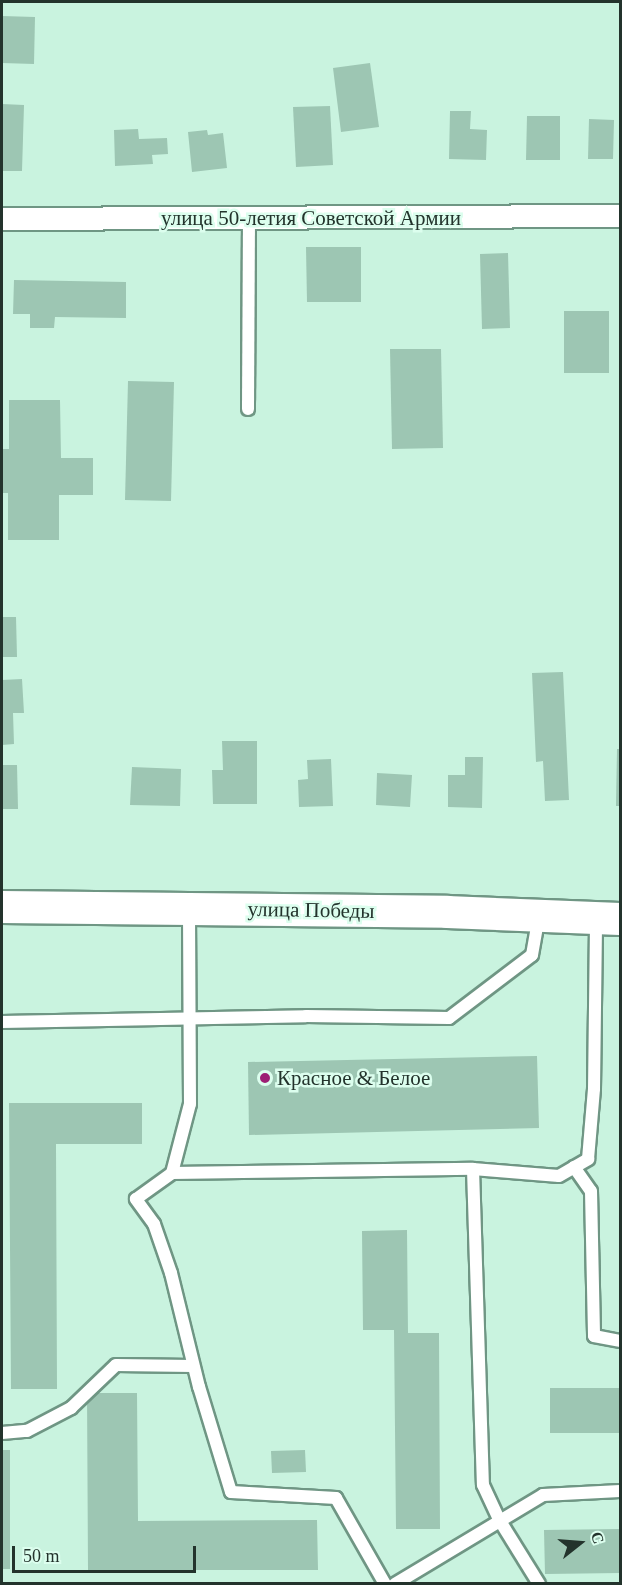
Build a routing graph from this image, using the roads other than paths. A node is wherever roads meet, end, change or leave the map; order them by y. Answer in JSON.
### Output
{"nodes":[{"id":1,"x":621,"y":216,"type":"edge"},
{"id":2,"x":249,"y":218,"type":"junction"},
{"id":3,"x":2,"y":219,"type":"edge"},
{"id":4,"x":248,"y":409,"type":"dead end"},
{"id":5,"x":2,"y":907,"type":"edge"},
{"id":6,"x":189,"y":909,"type":"junction"},
{"id":7,"x":539,"y":916,"type":"junction"},
{"id":8,"x":608,"y":919,"type":"edge"},
{"id":9,"x":188,"y":1018,"type":"junction"},
{"id":10,"x":2,"y":1022,"type":"edge"},
{"id":11,"x":574,"y":1167,"type":"junction"},
{"id":12,"x":473,"y":1169,"type":"junction"},
{"id":13,"x":172,"y":1173,"type":"junction"},
{"id":14,"x":621,"y":1341,"type":"edge"},
{"id":15,"x":194,"y":1366,"type":"junction"},
{"id":16,"x":2,"y":1433,"type":"edge"},
{"id":17,"x":621,"y":1491,"type":"edge"},
{"id":18,"x":500,"y":1521,"type":"junction"},
{"id":19,"x":385,"y":1584,"type":"edge"},
{"id":20,"x":395,"y":1584,"type":"edge"},
{"id":21,"x":539,"y":1584,"type":"edge"}],
"edges":[{"from":1,"to":2,"type":"street","name":"улица 50-летия Советской Армии"},
{"from":2,"to":3,"type":"street","name":"улица 50-летия Советской Армии"},
{"from":2,"to":4,"type":"lane"},
{"from":5,"to":6,"type":"street","name":"улица Победы"},
{"from":6,"to":7,"type":"street","name":"улица Победы"},
{"from":6,"to":9,"type":"lane"},
{"from":7,"to":8,"type":"street","name":"улица Победы"},
{"from":7,"to":9,"type":"lane"},
{"from":8,"to":11,"type":"lane"},
{"from":9,"to":10,"type":"lane"},
{"from":9,"to":13,"type":"lane"},
{"from":11,"to":12,"type":"lane"},
{"from":11,"to":14,"type":"lane"},
{"from":12,"to":13,"type":"lane"},
{"from":12,"to":18,"type":"lane"},
{"from":13,"to":15,"type":"lane"},
{"from":15,"to":16,"type":"lane"},
{"from":15,"to":19,"type":"lane"},
{"from":17,"to":18,"type":"lane"},
{"from":18,"to":20,"type":"lane"},
{"from":18,"to":21,"type":"lane"}]}
